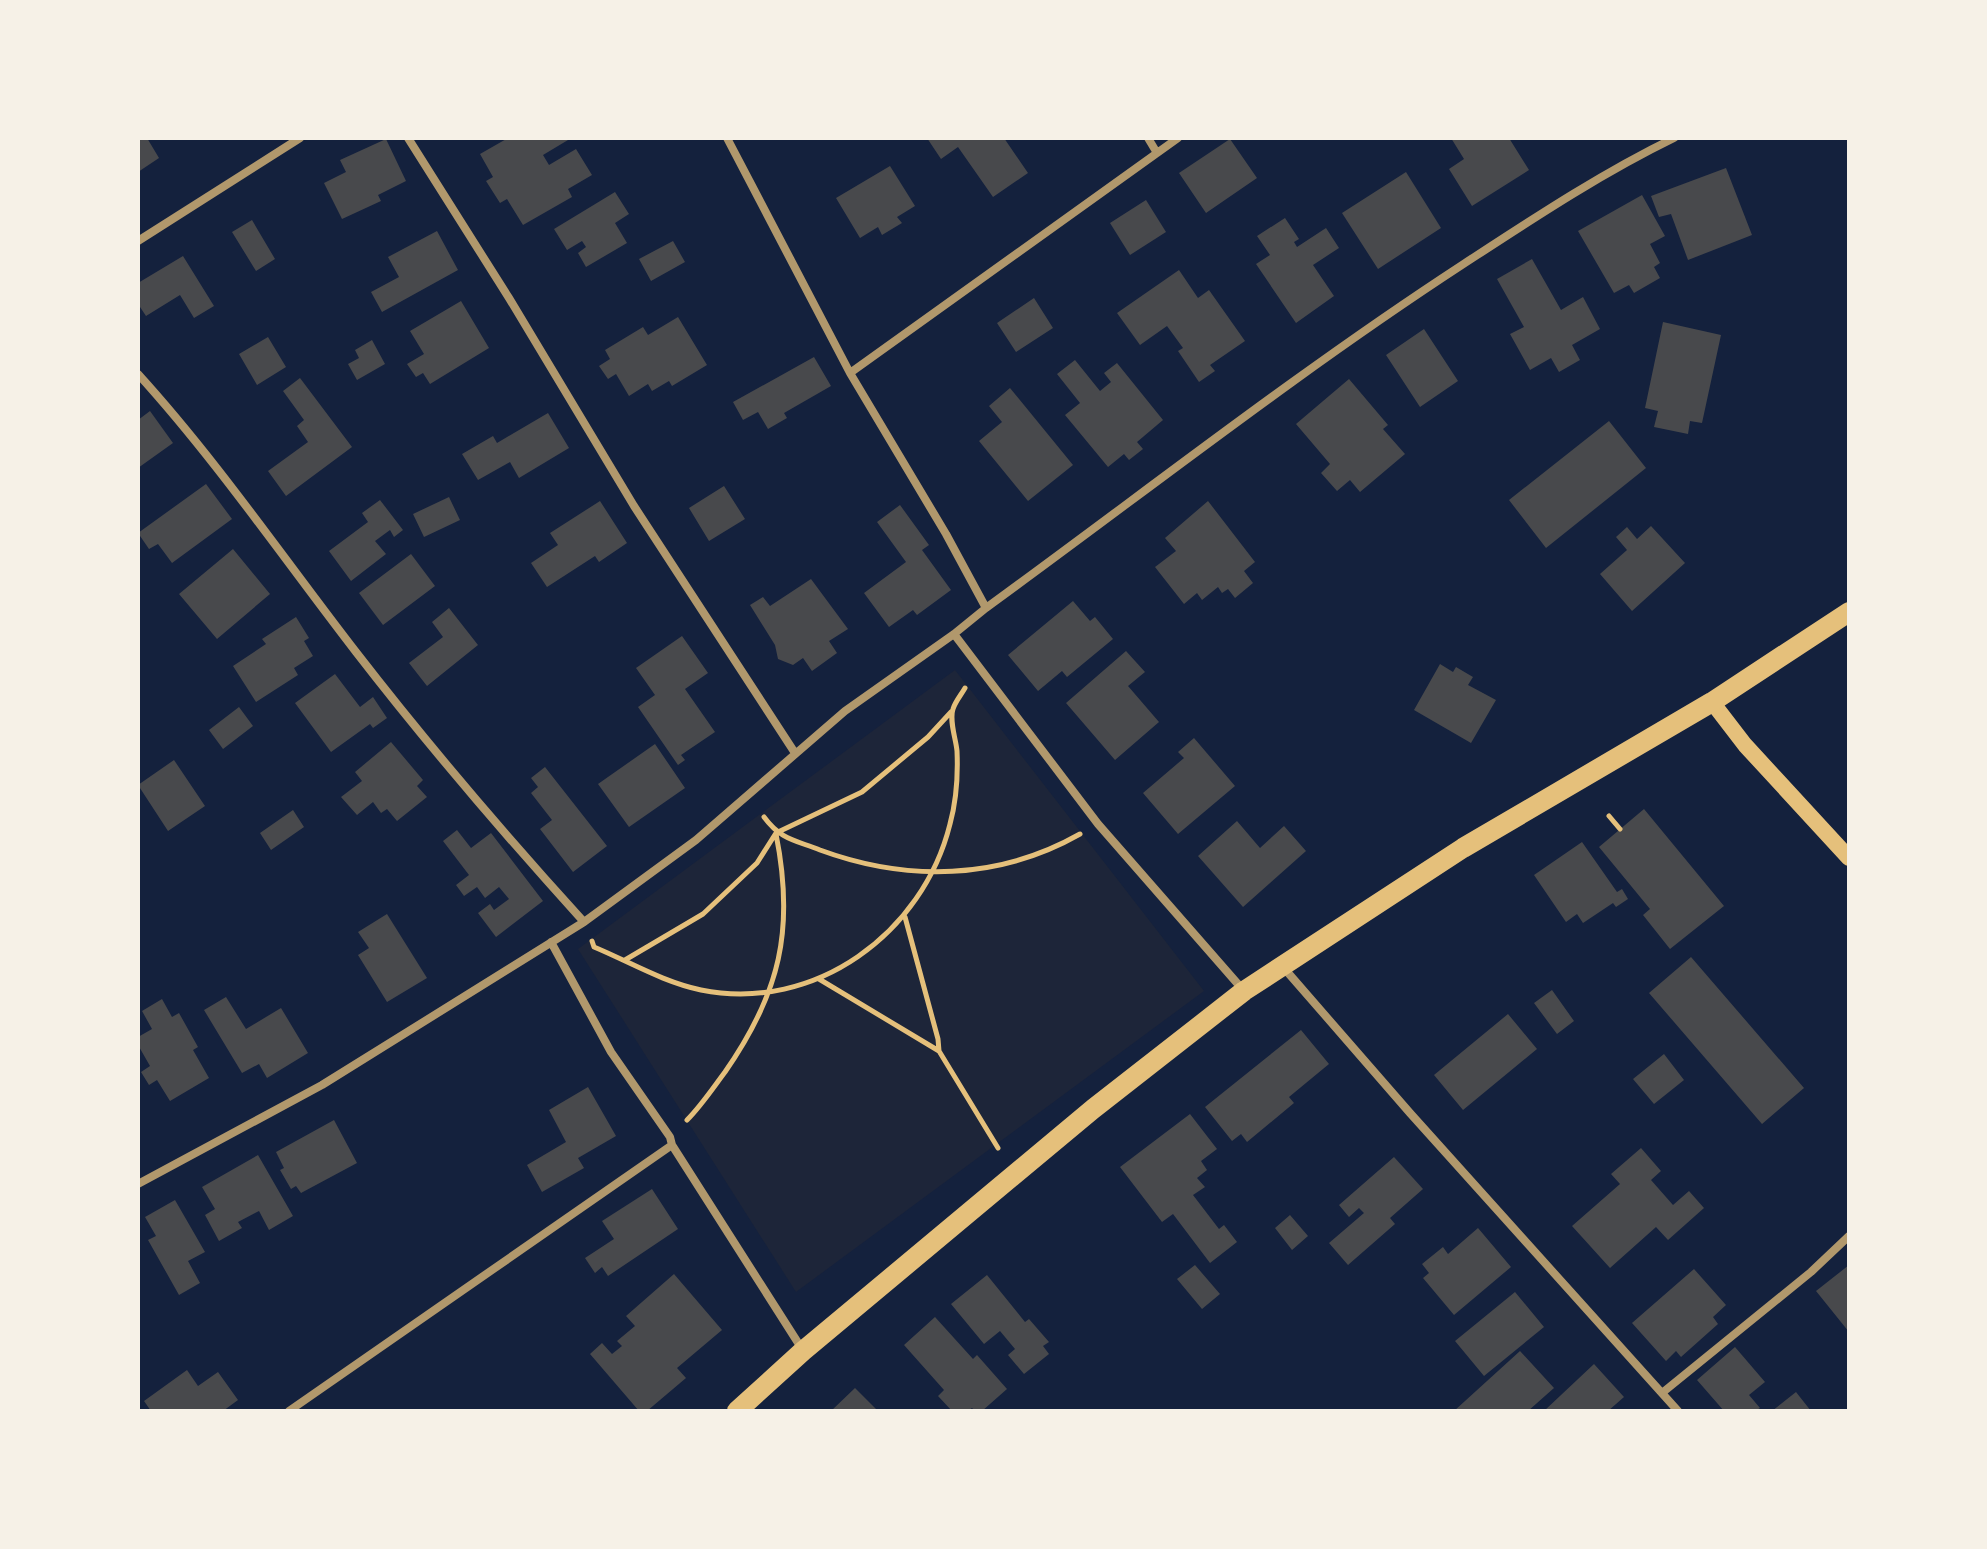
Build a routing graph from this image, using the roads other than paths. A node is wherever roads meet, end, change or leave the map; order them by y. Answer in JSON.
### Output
{"nodes":[{"id":1,"x":300,"y":138,"type":"edge"},
{"id":2,"x":408,"y":138,"type":"edge"},
{"id":3,"x":727,"y":138,"type":"edge"},
{"id":4,"x":1148,"y":138,"type":"edge"},
{"id":5,"x":1178,"y":138,"type":"edge"},
{"id":6,"x":1674,"y":138,"type":"edge"},
{"id":7,"x":1157,"y":153,"type":"junction"},
{"id":8,"x":138,"y":241,"type":"edge"},
{"id":9,"x":850,"y":373,"type":"junction"},
{"id":10,"x":138,"y":374,"type":"edge"},
{"id":11,"x":986,"y":608,"type":"junction"},
{"id":12,"x":1849,"y":612,"type":"edge"},
{"id":13,"x":954,"y":634,"type":"junction"},
{"id":14,"x":1712,"y":702,"type":"junction"},
{"id":15,"x":795,"y":753,"type":"junction"},
{"id":16,"x":1849,"y":858,"type":"edge"},
{"id":17,"x":584,"y":922,"type":"junction"},
{"id":18,"x":551,"y":942,"type":"junction"},
{"id":19,"x":1283,"y":966,"type":"junction"},
{"id":20,"x":1244,"y":991,"type":"junction"},
{"id":21,"x":671,"y":1141,"type":"junction"},
{"id":22,"x":138,"y":1184,"type":"edge"},
{"id":23,"x":1849,"y":1236,"type":"edge"},
{"id":24,"x":803,"y":1351,"type":"junction"},
{"id":25,"x":1662,"y":1393,"type":"junction"},
{"id":26,"x":289,"y":1411,"type":"edge"},
{"id":27,"x":737,"y":1411,"type":"edge"},
{"id":28,"x":1678,"y":1411,"type":"edge"}],
"edges":[{"from":1,"to":8,"type":"street"},
{"from":2,"to":15,"type":"street"},
{"from":3,"to":9,"type":"street"},
{"from":4,"to":7,"type":"street"},
{"from":5,"to":7,"type":"street"},
{"from":6,"to":11,"type":"street"},
{"from":7,"to":9,"type":"street"},
{"from":9,"to":11,"type":"street"},
{"from":10,"to":17,"type":"street"},
{"from":11,"to":13,"type":"street"},
{"from":12,"to":14,"type":"main road"},
{"from":13,"to":15,"type":"street"},
{"from":13,"to":20,"type":"street"},
{"from":14,"to":16,"type":"main road"},
{"from":14,"to":19,"type":"main road"},
{"from":15,"to":17,"type":"street"},
{"from":17,"to":18,"type":"street"},
{"from":18,"to":21,"type":"street"},
{"from":18,"to":22,"type":"street"},
{"from":19,"to":20,"type":"main road"},
{"from":19,"to":25,"type":"street"},
{"from":20,"to":24,"type":"main road"},
{"from":21,"to":24,"type":"street"},
{"from":21,"to":26,"type":"street"},
{"from":23,"to":25,"type":"street"},
{"from":24,"to":27,"type":"main road"},
{"from":25,"to":28,"type":"street"}]}
